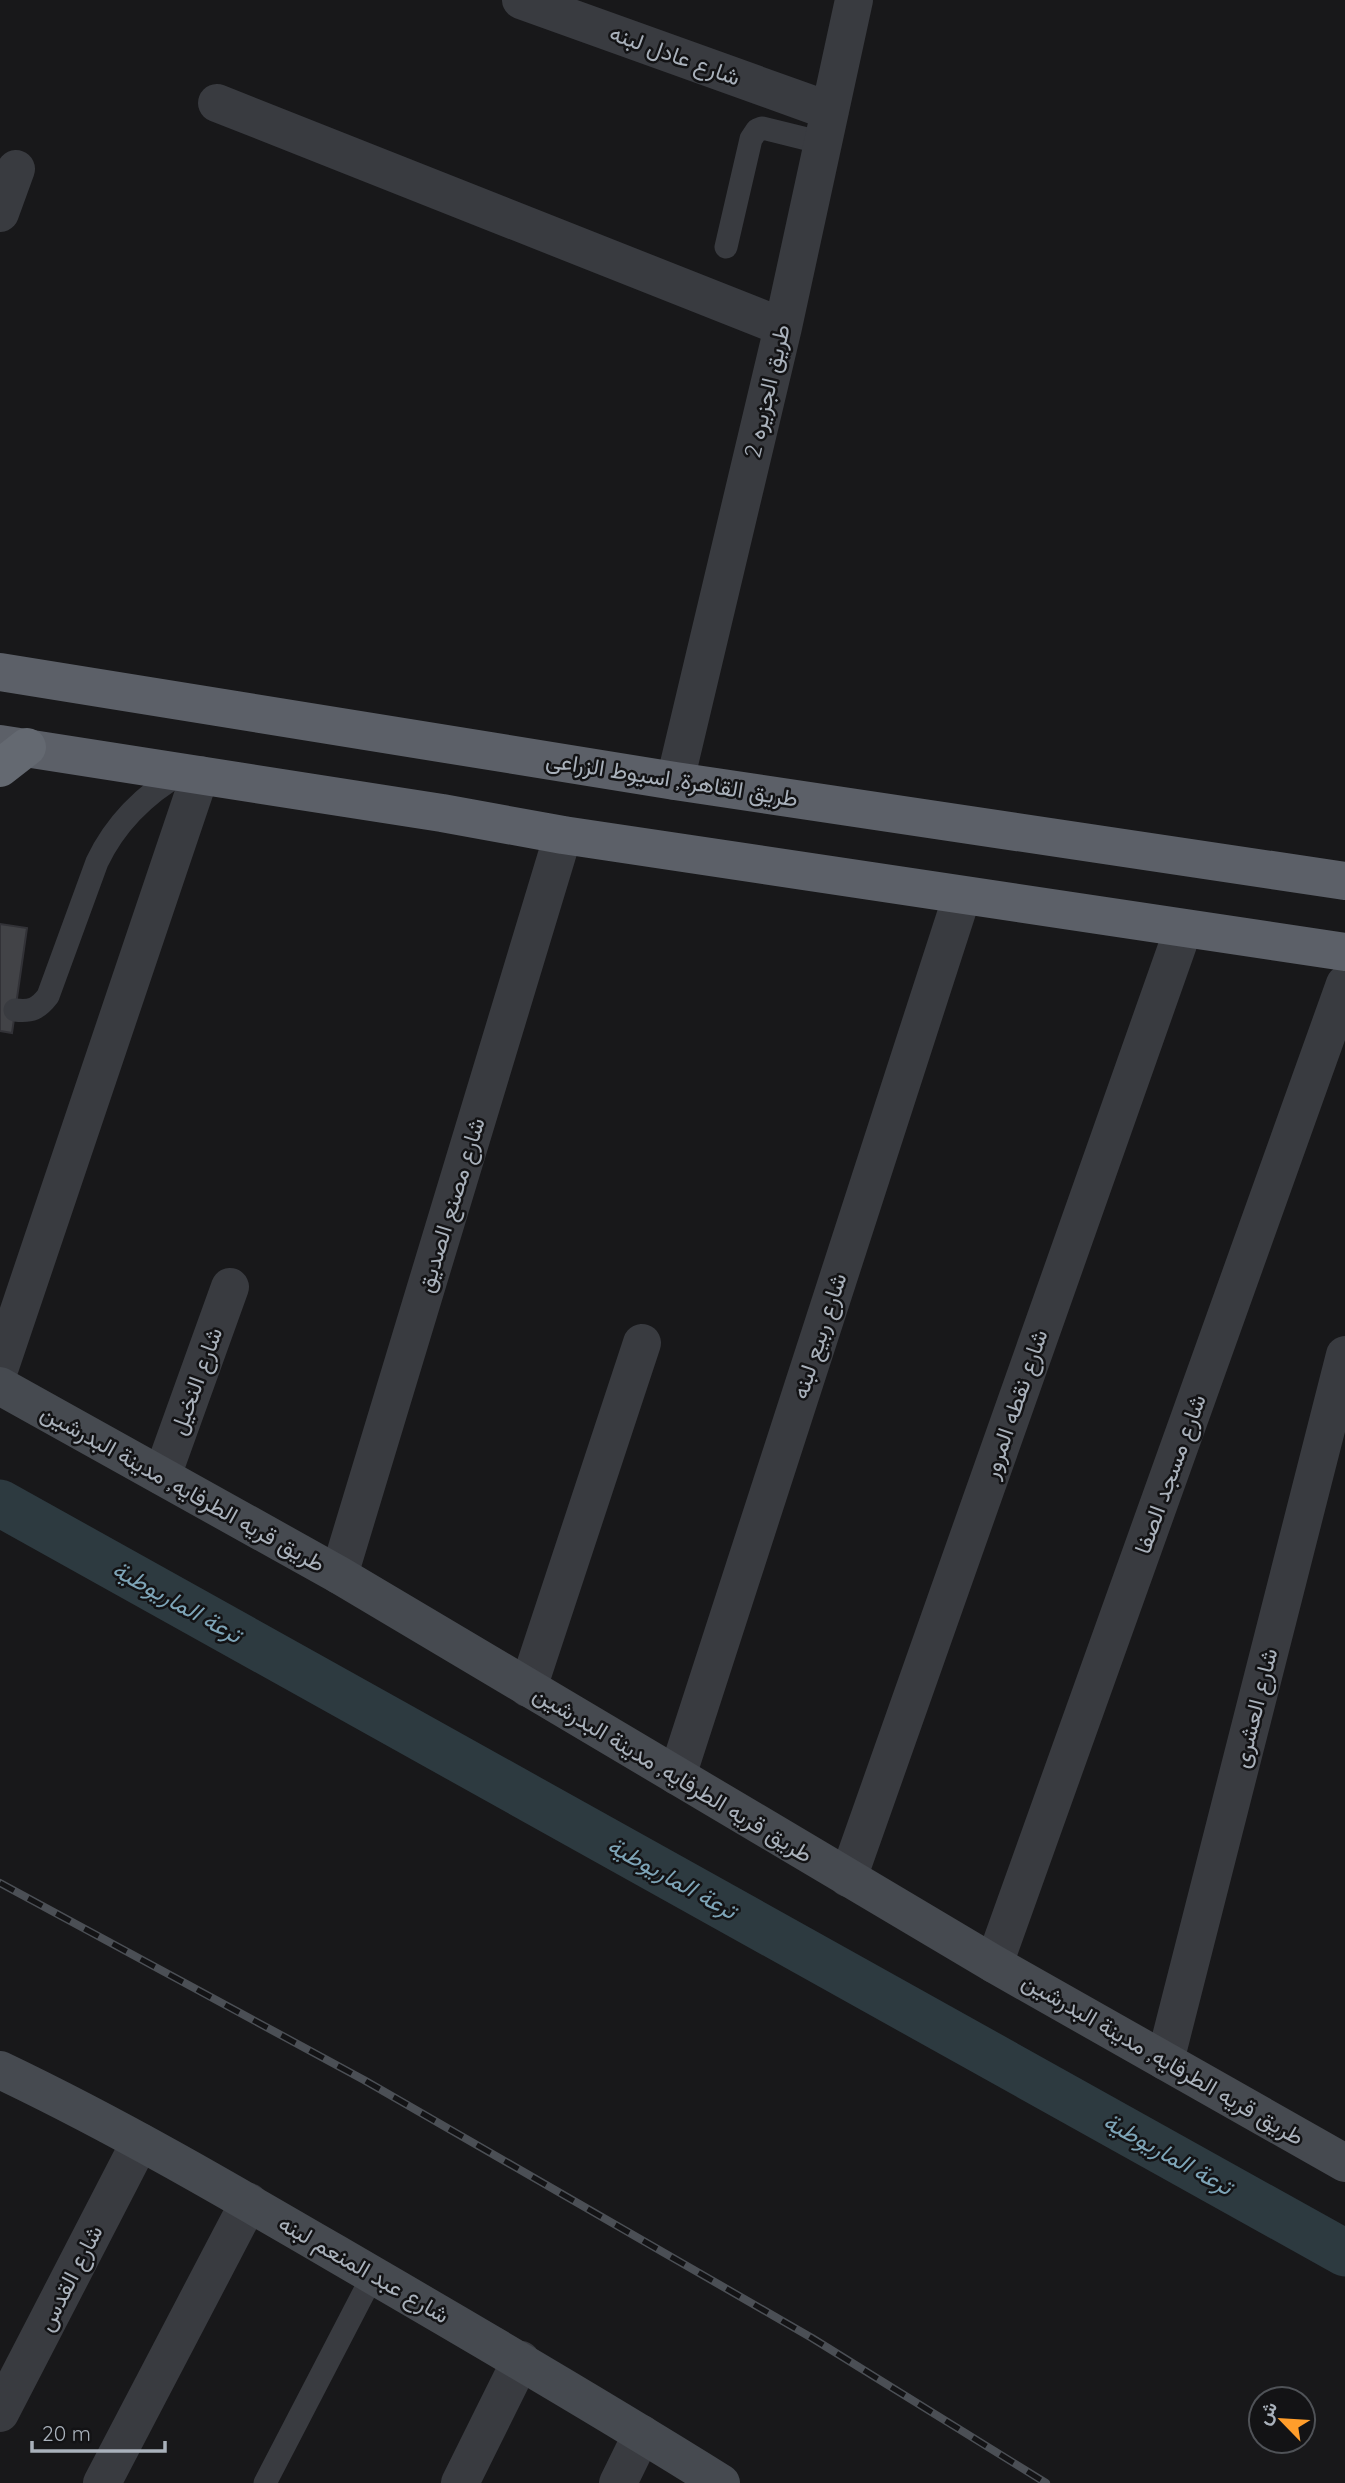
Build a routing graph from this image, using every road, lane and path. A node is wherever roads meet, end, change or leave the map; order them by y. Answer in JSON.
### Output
{"nodes":[{"id":1,"x":521,"y":0,"type":"edge"},
{"id":2,"x":854,"y":0,"type":"edge"},
{"id":3,"x":217,"y":103,"type":"dead end"},
{"id":4,"x":826,"y":127,"type":"junction"},
{"id":5,"x":16,"y":169,"type":"dead end"},
{"id":6,"x":0,"y":213,"type":"edge"},
{"id":7,"x":726,"y":247,"type":"dead end"},
{"id":8,"x":783,"y":327,"type":"junction"},
{"id":9,"x":0,"y":672,"type":"edge"},
{"id":10,"x":9,"y":753,"type":"edge"},
{"id":11,"x":192,"y":774,"type":"junction"},
{"id":12,"x":675,"y":781,"type":"junction"},
{"id":13,"x":563,"y":835,"type":"junction"},
{"id":14,"x":1345,"y":881,"type":"edge"},
{"id":15,"x":962,"y":896,"type":"junction"},
{"id":16,"x":1183,"y":930,"type":"junction"},
{"id":17,"x":1345,"y":952,"type":"edge"},
{"id":18,"x":1345,"y":984,"type":"edge"},
{"id":19,"x":15,"y":1010,"type":"dead end"},
{"id":20,"x":230,"y":1287,"type":"dead end"},
{"id":21,"x":642,"y":1343,"type":"dead end"},
{"id":22,"x":1345,"y":1355,"type":"edge"},
{"id":23,"x":0,"y":1367,"type":"edge"},
{"id":24,"x":0,"y":1386,"type":"edge"},
{"id":25,"x":162,"y":1476,"type":"junction"},
{"id":26,"x":339,"y":1575,"type":"junction"},
{"id":27,"x":528,"y":1688,"type":"junction"},
{"id":28,"x":677,"y":1776,"type":"junction"},
{"id":29,"x":848,"y":1878,"type":"junction"},
{"id":30,"x":995,"y":1964,"type":"junction"},
{"id":31,"x":1165,"y":2061,"type":"junction"},
{"id":32,"x":0,"y":2070,"type":"edge"},
{"id":33,"x":140,"y":2142,"type":"junction"},
{"id":34,"x":1345,"y":2163,"type":"edge"},
{"id":35,"x":249,"y":2202,"type":"junction"},
{"id":36,"x":373,"y":2275,"type":"junction"},
{"id":37,"x":521,"y":2360,"type":"junction"},
{"id":38,"x":0,"y":2413,"type":"edge"},
{"id":39,"x":642,"y":2434,"type":"junction"},
{"id":40,"x":102,"y":2483,"type":"edge"},
{"id":41,"x":265,"y":2483,"type":"edge"},
{"id":42,"x":460,"y":2483,"type":"edge"},
{"id":43,"x":618,"y":2483,"type":"edge"},
{"id":44,"x":721,"y":2483,"type":"edge"}],
"edges":[{"from":1,"to":4,"type":"street","name":"شارع عادل لبنه"},
{"from":2,"to":4,"type":"street","name":"طريق الجزيره 2"},
{"from":3,"to":8,"type":"street"},
{"from":4,"to":7,"type":"lane"},
{"from":4,"to":8,"type":"street","name":"طريق الجزيره 2"},
{"from":5,"to":6,"type":"street"},
{"from":8,"to":12,"type":"street","name":"طريق الجزيره 2"},
{"from":9,"to":12,"type":"highway","name":"طريق القاهرة, اسيوط الزراعى"},
{"from":10,"to":11,"type":"highway"},
{"from":11,"to":13,"type":"highway"},
{"from":11,"to":19,"type":"lane"},
{"from":11,"to":23,"type":"street"},
{"from":12,"to":14,"type":"highway","name":"طريق القاهرة, اسيوط الزراعى"},
{"from":13,"to":15,"type":"highway"},
{"from":13,"to":26,"type":"street","name":"شارع مصنع الصديق"},
{"from":15,"to":16,"type":"highway"},
{"from":15,"to":28,"type":"street","name":"شارع ربيع لبنه"},
{"from":16,"to":17,"type":"highway"},
{"from":16,"to":29,"type":"street","name":"شارع نقطه المرور"},
{"from":18,"to":30,"type":"street","name":"شارع مسجد الصفا"},
{"from":20,"to":25,"type":"street","name":"شارع النخيل"},
{"from":21,"to":27,"type":"street"},
{"from":22,"to":31,"type":"street","name":"شارع العشرى"},
{"from":24,"to":25,"type":"main road","name":"طريق قريه الطرفايه, مدينة البدرشين"},
{"from":25,"to":26,"type":"main road","name":"طريق قريه الطرفايه, مدينة البدرشين"},
{"from":26,"to":27,"type":"main road","name":"طريق قريه الطرفايه, مدينة البدرشين"},
{"from":27,"to":28,"type":"main road","name":"طريق قريه الطرفايه, مدينة البدرشين"},
{"from":28,"to":29,"type":"main road","name":"طريق قريه الطرفايه, مدينة البدرشين"},
{"from":29,"to":30,"type":"main road","name":"طريق قريه الطرفايه, مدينة البدرشين"},
{"from":30,"to":31,"type":"main road","name":"طريق قريه الطرفايه, مدينة البدرشين"},
{"from":31,"to":34,"type":"main road","name":"طريق قريه الطرفايه, مدينة البدرشين"},
{"from":32,"to":33,"type":"main road","name":"شارع عبد المنعم لبنه"},
{"from":33,"to":35,"type":"main road","name":"شارع عبد المنعم لبنه"},
{"from":33,"to":38,"type":"street","name":"شارع القدس"},
{"from":35,"to":36,"type":"main road","name":"شارع عبد المنعم لبنه"},
{"from":35,"to":40,"type":"street"},
{"from":36,"to":37,"type":"main road","name":"شارع عبد المنعم لبنه"},
{"from":36,"to":41,"type":"lane"},
{"from":37,"to":39,"type":"main road","name":"شارع عبد المنعم لبنه"},
{"from":37,"to":42,"type":"street"},
{"from":39,"to":43,"type":"street"},
{"from":39,"to":44,"type":"main road","name":"شارع عبد المنعم لبنه"}]}
